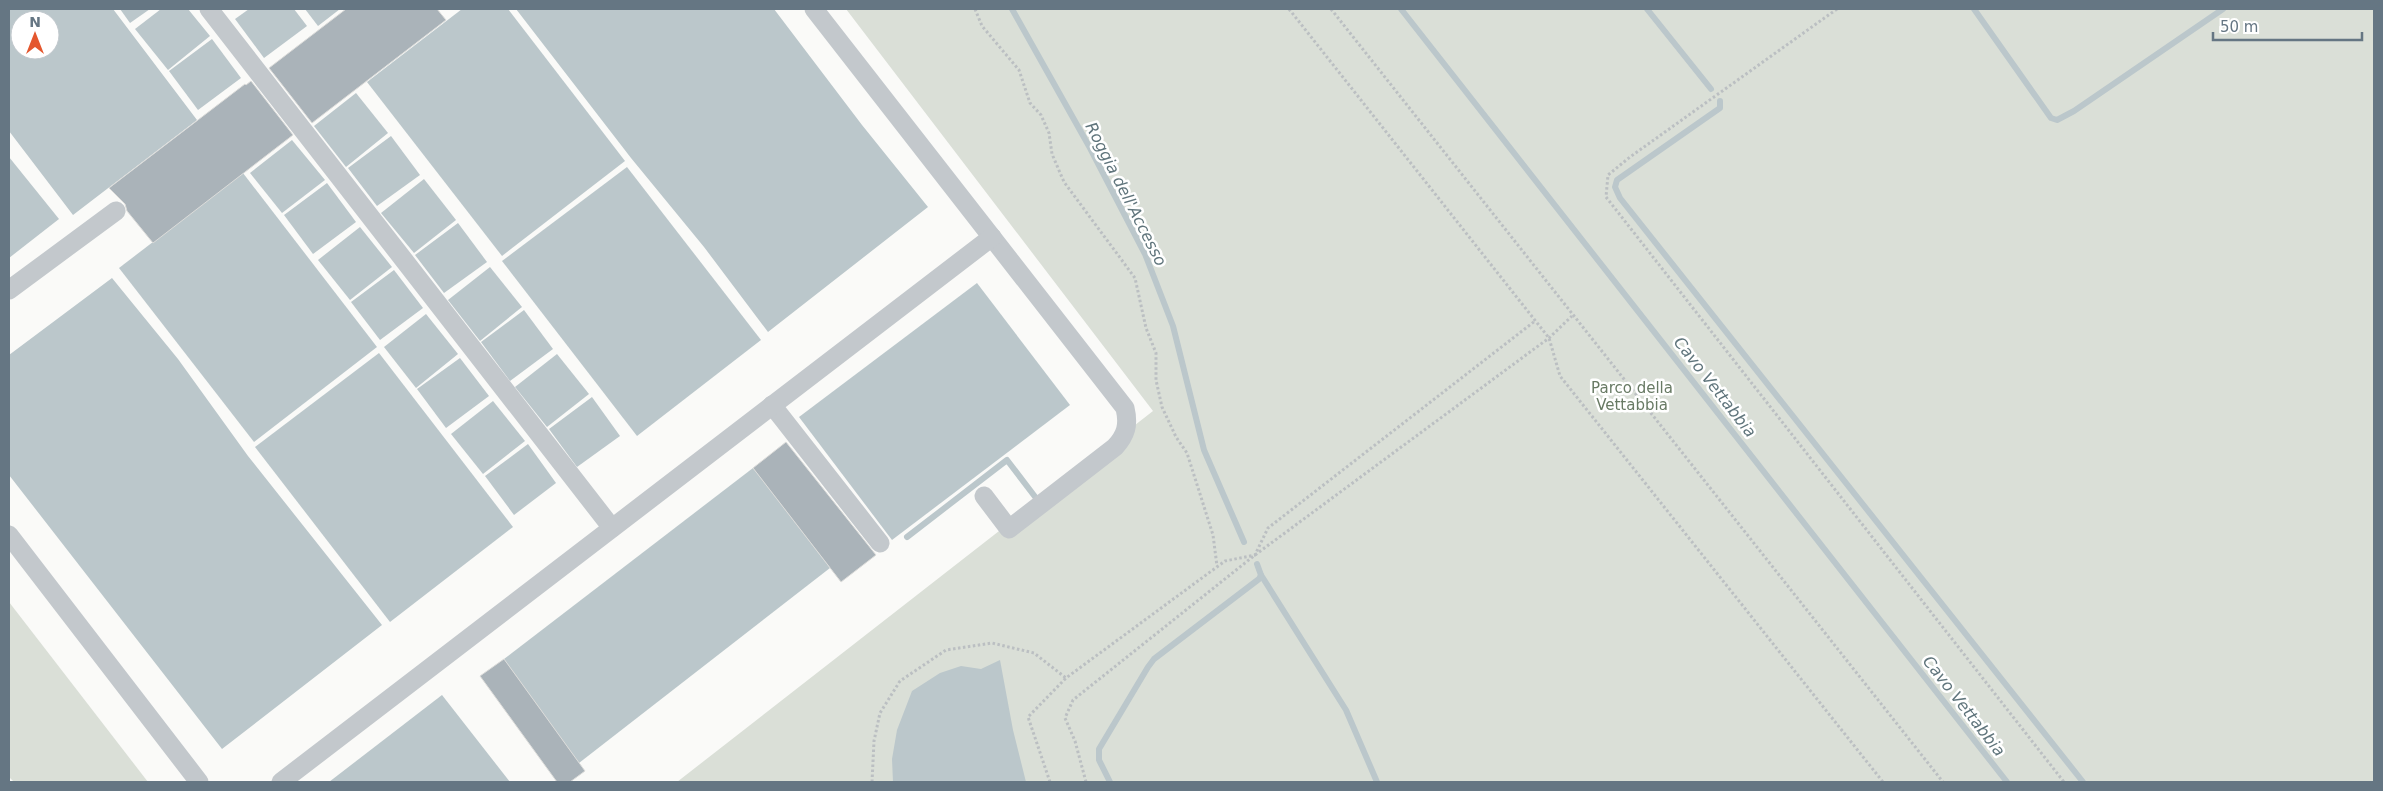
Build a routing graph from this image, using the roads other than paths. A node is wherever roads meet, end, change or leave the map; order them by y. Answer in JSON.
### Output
{"nodes":[{"id":1,"x":209,"y":9,"type":"edge"},
{"id":2,"x":814,"y":9,"type":"edge"},
{"id":3,"x":116,"y":211,"type":"dead end"},
{"id":4,"x":992,"y":237,"type":"junction"},
{"id":5,"x":9,"y":290,"type":"edge"},
{"id":6,"x":772,"y":405,"type":"junction"},
{"id":7,"x":984,"y":496,"type":"dead end"},
{"id":8,"x":612,"y":528,"type":"junction"},
{"id":9,"x":9,"y":535,"type":"edge"},
{"id":10,"x":880,"y":543,"type":"dead end"},
{"id":11,"x":199,"y":782,"type":"edge"},
{"id":12,"x":281,"y":782,"type":"edge"}],
"edges":[{"from":1,"to":8,"type":"lane"},
{"from":2,"to":4,"type":"lane"},
{"from":3,"to":5,"type":"lane"},
{"from":4,"to":6,"type":"lane"},
{"from":4,"to":7,"type":"lane"},
{"from":6,"to":8,"type":"lane"},
{"from":6,"to":10,"type":"lane"},
{"from":8,"to":12,"type":"lane"},
{"from":9,"to":11,"type":"lane"}]}
